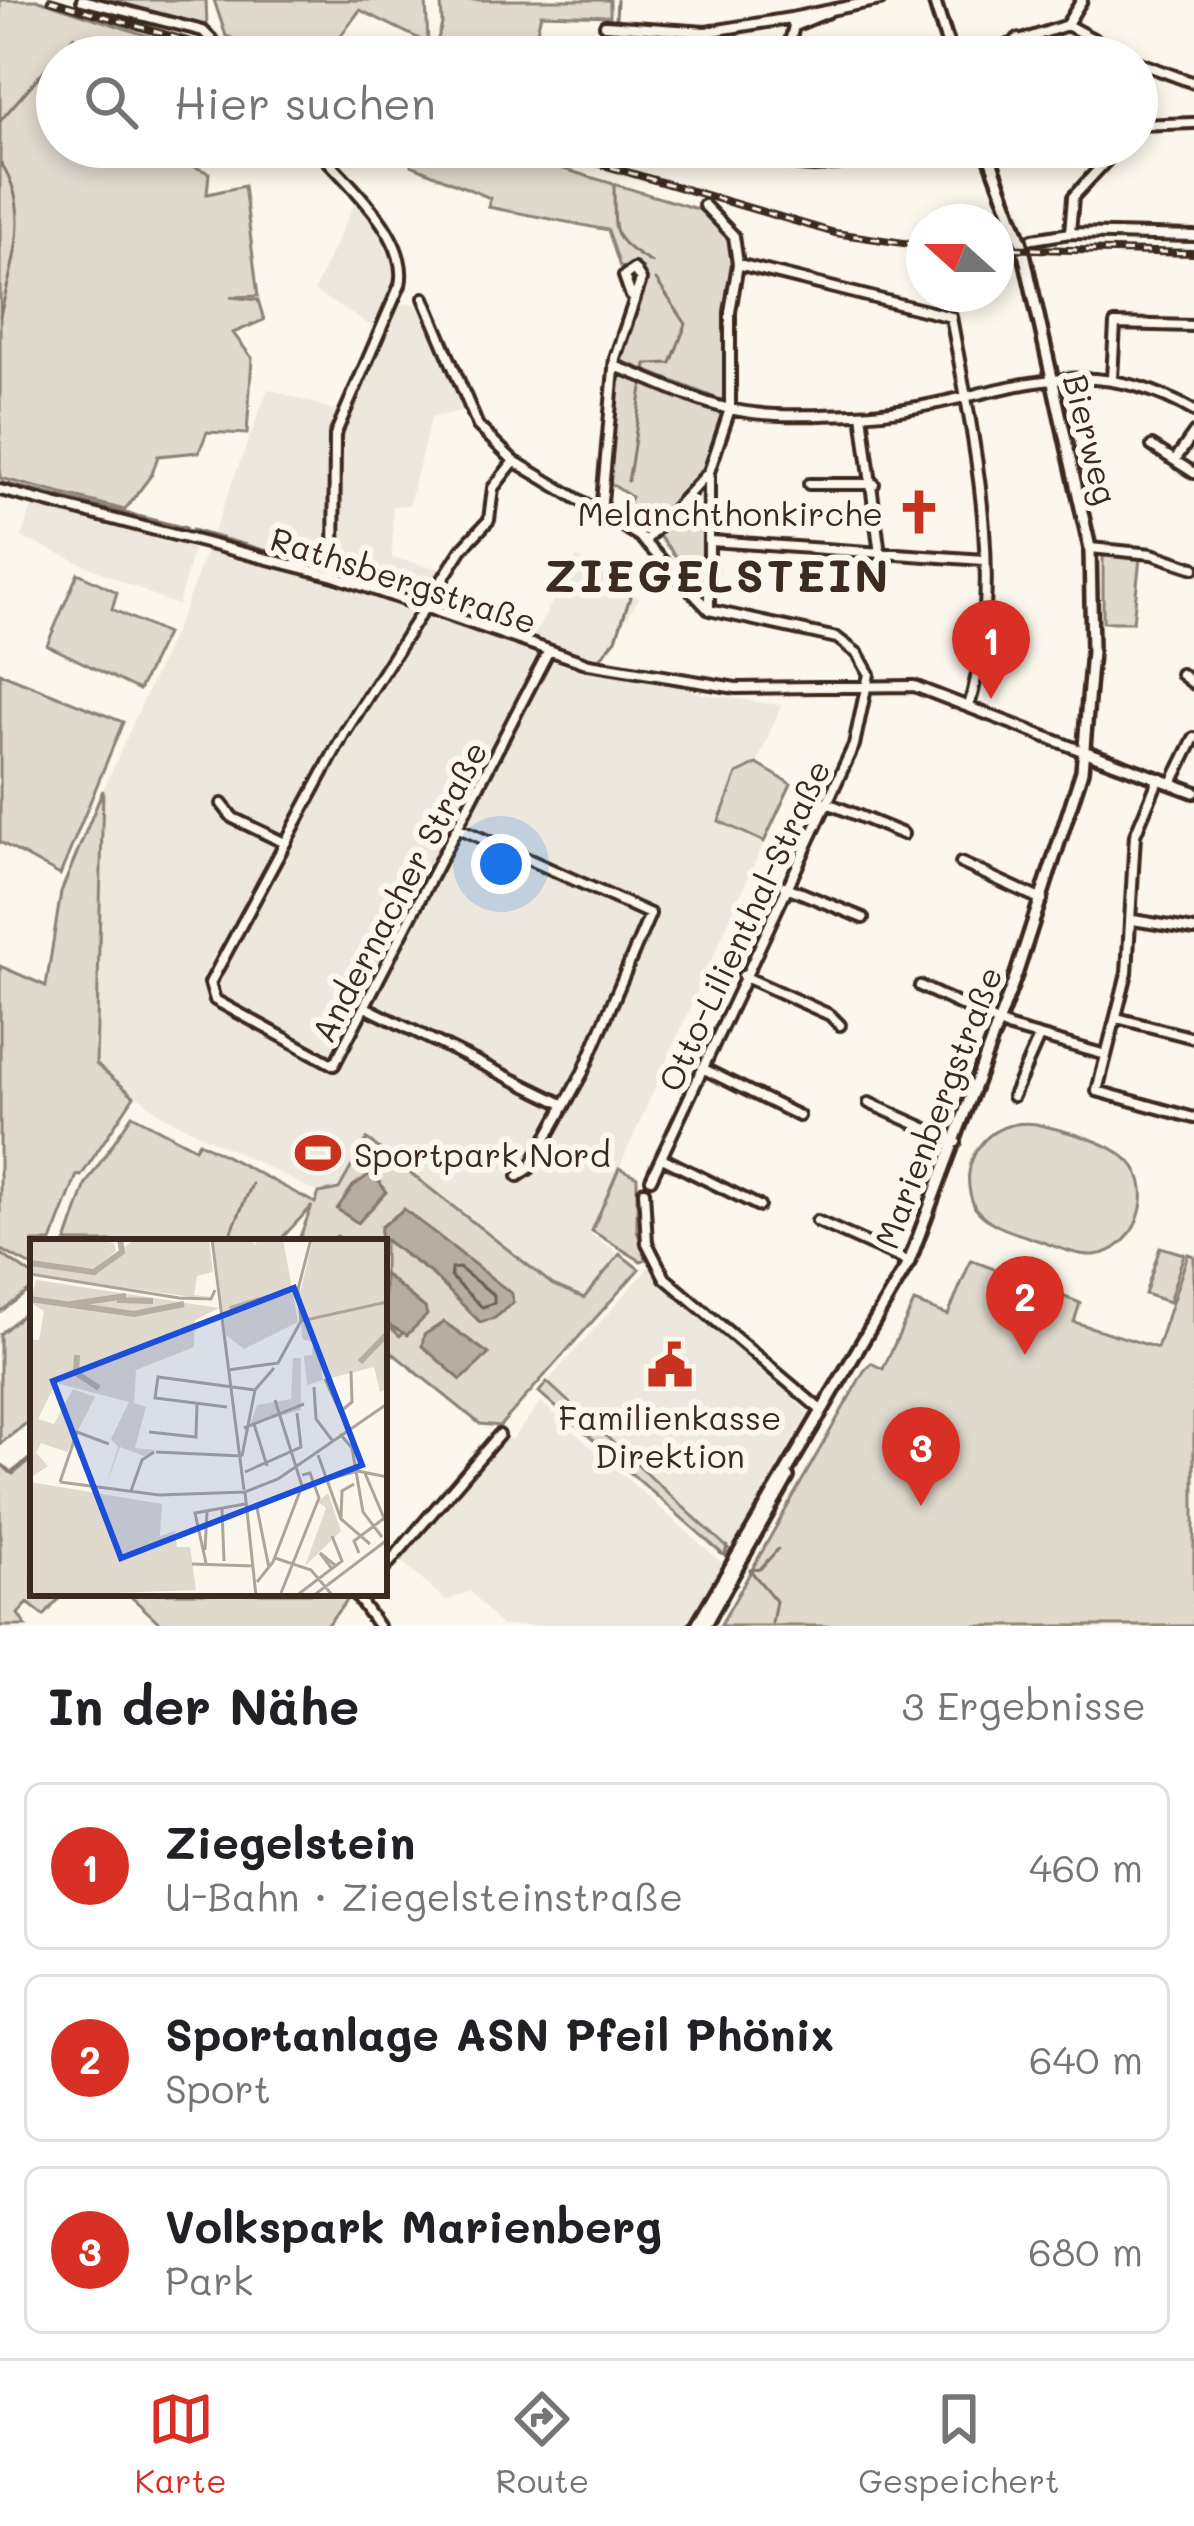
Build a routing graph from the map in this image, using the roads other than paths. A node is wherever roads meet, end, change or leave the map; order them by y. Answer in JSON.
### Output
{"nodes":[{"id":1,"x":82,"y":0,"type":"edge"},
{"id":2,"x":824,"y":0,"type":"edge"},
{"id":3,"x":876,"y":0,"type":"edge"},
{"id":4,"x":934,"y":0,"type":"edge"},
{"id":5,"x":1082,"y":0,"type":"edge"},
{"id":6,"x":828,"y":12,"type":"junction"},
{"id":7,"x":793,"y":22,"type":"junction"},
{"id":8,"x":605,"y":25,"type":"dead end"},
{"id":9,"x":1067,"y":25,"type":"junction"},
{"id":10,"x":212,"y":36,"type":"edge"},
{"id":11,"x":790,"y":36,"type":"edge"},
{"id":12,"x":945,"y":36,"type":"edge"},
{"id":13,"x":1028,"y":36,"type":"edge"},
{"id":14,"x":1087,"y":36,"type":"edge"},
{"id":15,"x":1158,"y":69,"type":"edge"},
{"id":16,"x":1194,"y":82,"type":"edge"},
{"id":17,"x":1194,"y":123,"type":"edge"},
{"id":18,"x":1158,"y":124,"type":"edge"},
{"id":19,"x":331,"y":168,"type":"edge"},
{"id":20,"x":994,"y":168,"type":"edge"},
{"id":21,"x":1099,"y":168,"type":"edge"},
{"id":22,"x":704,"y":205,"type":"dead end"},
{"id":23,"x":1070,"y":232,"type":"junction"},
{"id":24,"x":1194,"y":236,"type":"edge"},
{"id":25,"x":1033,"y":239,"type":"dead end"},
{"id":26,"x":738,"y":264,"type":"junction"},
{"id":27,"x":631,"y":296,"type":"dead end"},
{"id":28,"x":424,"y":298,"type":"dead end"},
{"id":29,"x":1194,"y":326,"type":"edge"},
{"id":30,"x":614,"y":366,"type":"junction"},
{"id":31,"x":1112,"y":377,"type":"junction"},
{"id":32,"x":1048,"y":379,"type":"junction"},
{"id":33,"x":966,"y":399,"type":"junction"},
{"id":34,"x":730,"y":410,"type":"junction"},
{"id":35,"x":1194,"y":411,"type":"edge"},
{"id":36,"x":862,"y":414,"type":"junction"},
{"id":37,"x":1194,"y":433,"type":"edge"},
{"id":38,"x":1152,"y":446,"type":"dead end"},
{"id":39,"x":1175,"y":460,"type":"junction"},
{"id":40,"x":514,"y":461,"type":"junction"},
{"id":41,"x":709,"y":472,"type":"junction"},
{"id":42,"x":1194,"y":472,"type":"edge"},
{"id":43,"x":809,"y":484,"type":"dead end"},
{"id":44,"x":874,"y":484,"type":"junction"},
{"id":45,"x":0,"y":490,"type":"edge"},
{"id":46,"x":601,"y":514,"type":"junction"},
{"id":47,"x":645,"y":541,"type":"junction"},
{"id":48,"x":711,"y":541,"type":"junction"},
{"id":49,"x":1090,"y":548,"type":"junction"},
{"id":50,"x":880,"y":554,"type":"junction"},
{"id":51,"x":984,"y":560,"type":"junction"},
{"id":52,"x":1194,"y":568,"type":"edge"},
{"id":53,"x":672,"y":569,"type":"junction"},
{"id":54,"x":711,"y":570,"type":"junction"},
{"id":55,"x":334,"y":576,"type":"junction"},
{"id":56,"x":424,"y":610,"type":"junction"},
{"id":57,"x":709,"y":610,"type":"junction"},
{"id":58,"x":548,"y":652,"type":"junction"},
{"id":59,"x":1181,"y":674,"type":"dead end"},
{"id":60,"x":1194,"y":684,"type":"edge"},
{"id":61,"x":868,"y":687,"type":"junction"},
{"id":62,"x":969,"y":706,"type":"junction"},
{"id":63,"x":1194,"y":739,"type":"edge"},
{"id":64,"x":1086,"y":752,"type":"junction"},
{"id":65,"x":1159,"y":778,"type":"junction"},
{"id":66,"x":1172,"y":783,"type":"junction"},
{"id":67,"x":1194,"y":792,"type":"edge"},
{"id":68,"x":825,"y":802,"type":"junction"},
{"id":69,"x":222,"y":805,"type":"dead end"},
{"id":70,"x":459,"y":828,"type":"junction"},
{"id":71,"x":903,"y":834,"type":"dead end"},
{"id":72,"x":285,"y":843,"type":"junction"},
{"id":73,"x":961,"y":863,"type":"dead end"},
{"id":74,"x":784,"y":886,"type":"junction"},
{"id":75,"x":1042,"y":900,"type":"junction"},
{"id":76,"x":863,"y":918,"type":"dead end"},
{"id":77,"x":1133,"y":920,"type":"junction"},
{"id":78,"x":1194,"y":930,"type":"edge"},
{"id":79,"x":743,"y":976,"type":"junction"},
{"id":80,"x":920,"y":986,"type":"dead end"},
{"id":81,"x":365,"y":1007,"type":"junction"},
{"id":82,"x":1118,"y":1018,"type":"junction"},
{"id":83,"x":999,"y":1023,"type":"junction"},
{"id":84,"x":840,"y":1025,"type":"dead end"},
{"id":85,"x":1039,"y":1036,"type":"junction"},
{"id":86,"x":1194,"y":1038,"type":"edge"},
{"id":87,"x":1106,"y":1055,"type":"junction"},
{"id":88,"x":702,"y":1068,"type":"junction"},
{"id":89,"x":1013,"y":1096,"type":"dead end"},
{"id":90,"x":869,"y":1103,"type":"dead end"},
{"id":91,"x":565,"y":1105,"type":"junction"},
{"id":92,"x":799,"y":1116,"type":"dead end"},
{"id":93,"x":1194,"y":1118,"type":"edge"},
{"id":94,"x":957,"y":1142,"type":"junction"},
{"id":95,"x":662,"y":1157,"type":"junction"},
{"id":96,"x":518,"y":1176,"type":"dead end"},
{"id":97,"x":651,"y":1179,"type":"dead end"},
{"id":98,"x":644,"y":1191,"type":"dead end"},
{"id":99,"x":760,"y":1206,"type":"dead end"},
{"id":100,"x":817,"y":1221,"type":"dead end"},
{"id":101,"x":909,"y":1262,"type":"junction"},
{"id":102,"x":823,"y":1412,"type":"junction"},
{"id":103,"x":499,"y":1436,"type":"dead end"},
{"id":104,"x":387,"y":1566,"type":"edge"},
{"id":105,"x":360,"y":1596,"type":"edge"},
{"id":106,"x":378,"y":1626,"type":"edge"},
{"id":107,"x":700,"y":1626,"type":"edge"}],
"edges":[{"from":1,"to":10,"type":"street"},
{"from":2,"to":6,"type":"street"},
{"from":3,"to":6,"type":"street"},
{"from":4,"to":12,"type":"main road"},
{"from":5,"to":9,"type":"street"},
{"from":6,"to":7,"type":"street"},
{"from":7,"to":8,"type":"street"},
{"from":7,"to":11,"type":"street"},
{"from":9,"to":13,"type":"street"},
{"from":9,"to":14,"type":"street"},
{"from":15,"to":16,"type":"street"},
{"from":17,"to":18,"type":"street"},
{"from":19,"to":55,"type":"street"},
{"from":20,"to":32,"type":"main road","name":"Bierweg"},
{"from":21,"to":23,"type":"street"},
{"from":22,"to":26,"type":"street"},
{"from":23,"to":24,"type":"street"},
{"from":23,"to":25,"type":"street"},
{"from":26,"to":33,"type":"street"},
{"from":26,"to":34,"type":"street"},
{"from":27,"to":30,"type":"street"},
{"from":28,"to":40,"type":"street"},
{"from":29,"to":31,"type":"street"},
{"from":30,"to":34,"type":"street"},
{"from":30,"to":46,"type":"street"},
{"from":31,"to":32,"type":"street"},
{"from":31,"to":35,"type":"street"},
{"from":32,"to":33,"type":"street"},
{"from":32,"to":49,"type":"main road","name":"Bierweg"},
{"from":33,"to":36,"type":"street"},
{"from":33,"to":51,"type":"street"},
{"from":34,"to":36,"type":"street"},
{"from":34,"to":41,"type":"street"},
{"from":36,"to":44,"type":"street"},
{"from":37,"to":39,"type":"street"},
{"from":38,"to":39,"type":"street"},
{"from":39,"to":42,"type":"street"},
{"from":40,"to":46,"type":"street"},
{"from":40,"to":56,"type":"street","name":"Andernacher Straße"},
{"from":41,"to":47,"type":"street"},
{"from":41,"to":48,"type":"street"},
{"from":43,"to":44,"type":"street"},
{"from":44,"to":50,"type":"street"},
{"from":45,"to":55,"type":"street","name":"Rathsbergstraße"},
{"from":46,"to":47,"type":"street"},
{"from":47,"to":53,"type":"street"},
{"from":48,"to":50,"type":"street"},
{"from":48,"to":54,"type":"street"},
{"from":49,"to":52,"type":"street"},
{"from":49,"to":64,"type":"main road","name":"Bierweg"},
{"from":50,"to":51,"type":"street"},
{"from":51,"to":62,"type":"street"},
{"from":53,"to":54,"type":"street"},
{"from":53,"to":57,"type":"street"},
{"from":54,"to":57,"type":"street"},
{"from":55,"to":56,"type":"street","name":"Rathsbergstraße"},
{"from":56,"to":58,"type":"street","name":"Rathsbergstraße"},
{"from":56,"to":72,"type":"street","name":"Andernacher Straße"},
{"from":57,"to":61,"type":"street"},
{"from":58,"to":61,"type":"street","name":"Rathsbergstraße"},
{"from":58,"to":70,"type":"street","name":"Andernacher Straße"},
{"from":59,"to":60,"type":"street"},
{"from":61,"to":62,"type":"street","name":"Rathsbergstraße"},
{"from":61,"to":68,"type":"street","name":"Otto-Lilienthal-Straße"},
{"from":62,"to":64,"type":"street","name":"Rathsbergstraße"},
{"from":63,"to":66,"type":"street"},
{"from":64,"to":65,"type":"main road"},
{"from":64,"to":75,"type":"main road","name":"Marienbergstraße"},
{"from":65,"to":66,"type":"main road"},
{"from":65,"to":77,"type":"street"},
{"from":66,"to":67,"type":"main road"},
{"from":68,"to":71,"type":"street"},
{"from":68,"to":74,"type":"street","name":"Otto-Lilienthal-Straße"},
{"from":69,"to":72,"type":"street"},
{"from":70,"to":81,"type":"street","name":"Andernacher Straße"},
{"from":70,"to":91,"type":"street"},
{"from":72,"to":81,"type":"street","name":"Andernacher Straße"},
{"from":73,"to":75,"type":"street"},
{"from":74,"to":76,"type":"street"},
{"from":74,"to":79,"type":"street","name":"Otto-Lilienthal-Straße"},
{"from":75,"to":83,"type":"main road","name":"Marienbergstraße"},
{"from":77,"to":78,"type":"street"},
{"from":77,"to":82,"type":"street"},
{"from":79,"to":84,"type":"street"},
{"from":79,"to":88,"type":"street","name":"Otto-Lilienthal-Straße"},
{"from":80,"to":83,"type":"street"},
{"from":81,"to":91,"type":"street"},
{"from":82,"to":86,"type":"street"},
{"from":82,"to":87,"type":"street"},
{"from":83,"to":85,"type":"street"},
{"from":83,"to":94,"type":"main road","name":"Marienbergstraße"},
{"from":85,"to":87,"type":"street"},
{"from":85,"to":89,"type":"street"},
{"from":87,"to":93,"type":"street"},
{"from":88,"to":92,"type":"street"},
{"from":88,"to":95,"type":"street","name":"Otto-Lilienthal-Straße"},
{"from":90,"to":94,"type":"street"},
{"from":91,"to":96,"type":"street"},
{"from":94,"to":101,"type":"main road","name":"Marienbergstraße"},
{"from":95,"to":97,"type":"street","name":"Otto-Lilienthal-Straße"},
{"from":95,"to":99,"type":"street"},
{"from":98,"to":102,"type":"street"},
{"from":100,"to":101,"type":"street"},
{"from":101,"to":102,"type":"main road","name":"Marienbergstraße"},
{"from":102,"to":107,"type":"main road","name":"Marienbergstraße"},
{"from":103,"to":104,"type":"street"},
{"from":105,"to":106,"type":"street"}]}
